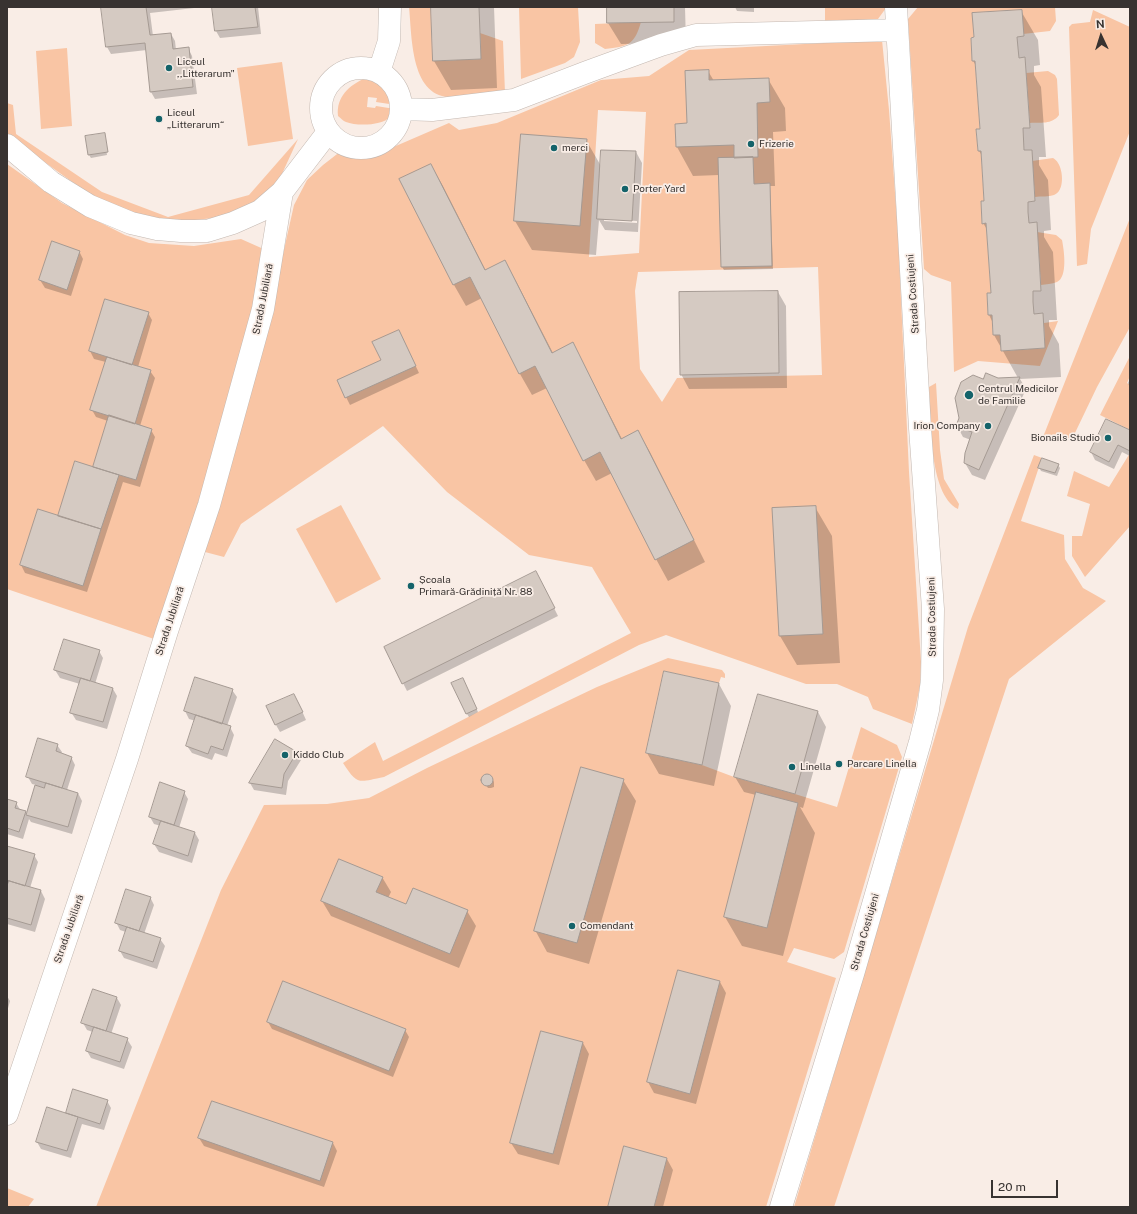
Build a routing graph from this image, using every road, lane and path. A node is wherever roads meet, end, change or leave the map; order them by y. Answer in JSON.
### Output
{"nodes":[{"id":1,"x":390,"y":7,"type":"edge"},
{"id":2,"x":896,"y":7,"type":"edge"},
{"id":3,"x":897,"y":30,"type":"junction"},
{"id":4,"x":380,"y":72,"type":"junction"},
{"id":5,"x":401,"y":109,"type":"junction"},
{"id":6,"x":328,"y":132,"type":"junction"},
{"id":7,"x":7,"y":145,"type":"edge"},
{"id":8,"x":282,"y":192,"type":"junction"},
{"id":9,"x":7,"y":1114,"type":"edge"},
{"id":10,"x":781,"y":1207,"type":"edge"}],
"edges":[{"from":1,"to":4,"type":"street"},
{"from":2,"to":3,"type":"street","name":"Strada Costiujeni"},
{"from":3,"to":5,"type":"street"},
{"from":3,"to":10,"type":"street","name":"Strada Costiujeni"},
{"from":4,"to":5,"type":"street"},
{"from":4,"to":6,"type":"street"},
{"from":5,"to":6,"type":"street"},
{"from":6,"to":8,"type":"street","name":"Strada Jubiliară"},
{"from":7,"to":8,"type":"street"},
{"from":8,"to":9,"type":"street","name":"Strada Jubiliară"}]}
